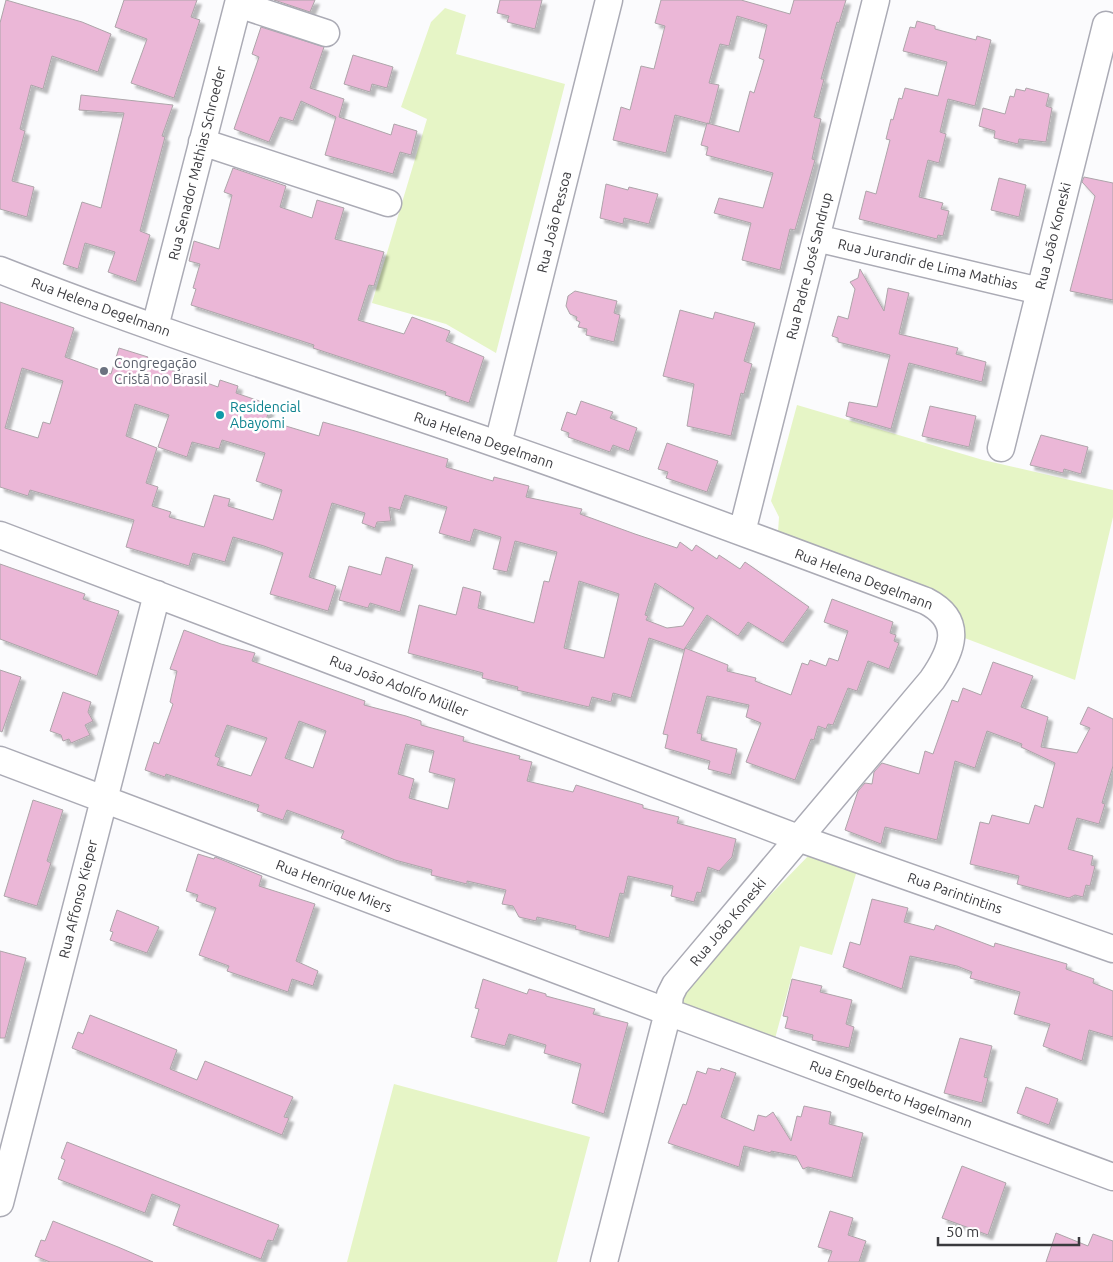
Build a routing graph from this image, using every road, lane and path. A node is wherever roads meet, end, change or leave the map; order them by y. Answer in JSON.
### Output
{"nodes":[{"id":1,"x":609,"y":0,"type":"edge"},
{"id":2,"x":876,"y":0,"type":"edge"},
{"id":3,"x":239,"y":2,"type":"edge"},
{"id":4,"x":1106,"y":25,"type":"dead end"},
{"id":5,"x":326,"y":33,"type":"dead end"},
{"id":6,"x":202,"y":142,"type":"junction"},
{"id":7,"x":388,"y":203,"type":"dead end"},
{"id":8,"x":816,"y":238,"type":"junction"},
{"id":9,"x":0,"y":270,"type":"edge"},
{"id":10,"x":1040,"y":291,"type":"junction"},
{"id":11,"x":155,"y":327,"type":"junction"},
{"id":12,"x":498,"y":444,"type":"junction"},
{"id":13,"x":1000,"y":448,"type":"dead end"},
{"id":14,"x":742,"y":532,"type":"junction"},
{"id":15,"x":0,"y":535,"type":"edge"},
{"id":16,"x":157,"y":594,"type":"junction"},
{"id":17,"x":952,"y":632,"type":"joint"},
{"id":18,"x":0,"y":760,"type":"edge"},
{"id":19,"x":103,"y":799,"type":"junction"},
{"id":20,"x":798,"y":838,"type":"junction"},
{"id":21,"x":1112,"y":945,"type":"edge"},
{"id":22,"x":668,"y":1012,"type":"junction"},
{"id":23,"x":1113,"y":1177,"type":"edge"},
{"id":24,"x":0,"y":1203,"type":"edge"},
{"id":25,"x":604,"y":1262,"type":"edge"}],
"edges":[{"from":1,"to":12,"type":"street","name":"Rua João Pessoa"},
{"from":2,"to":8,"type":"street","name":"Rua Padre José Sandrup"},
{"from":3,"to":5,"type":"street"},
{"from":3,"to":6,"type":"street","name":"Rua Senador Mathias Schroeder"},
{"from":4,"to":10,"type":"street","name":"Rua João Koneski"},
{"from":6,"to":7,"type":"street"},
{"from":6,"to":11,"type":"street","name":"Rua Senador Mathias Schroeder"},
{"from":8,"to":10,"type":"street","name":"Rua Jurandir de Lima Mathias"},
{"from":8,"to":14,"type":"street","name":"Rua Padre José Sandrup"},
{"from":9,"to":11,"type":"street","name":"Rua Helena Degelmann"},
{"from":10,"to":13,"type":"street","name":"Rua João Koneski"},
{"from":11,"to":12,"type":"street","name":"Rua Helena Degelmann"},
{"from":12,"to":14,"type":"street","name":"Rua Helena Degelmann"},
{"from":14,"to":17,"type":"street","name":"Rua Helena Degelmann"},
{"from":15,"to":16,"type":"street","name":"Rua João Adolfo Müller"},
{"from":16,"to":19,"type":"street","name":"Rua Affonso Kieper"},
{"from":16,"to":20,"type":"street","name":"Rua João Adolfo Müller"},
{"from":17,"to":20,"type":"street","name":"Rua João Koneski"},
{"from":18,"to":19,"type":"street","name":"Rua Henrique Miers"},
{"from":19,"to":22,"type":"street","name":"Rua Henrique Miers"},
{"from":19,"to":24,"type":"street","name":"Rua Affonso Kieper"},
{"from":20,"to":21,"type":"street","name":"Rua Parintintins"},
{"from":20,"to":22,"type":"street","name":"Rua João Koneski"},
{"from":22,"to":23,"type":"street","name":"Rua Engelberto Hagelmann"},
{"from":22,"to":25,"type":"street","name":"Rua João Koneski"}]}
